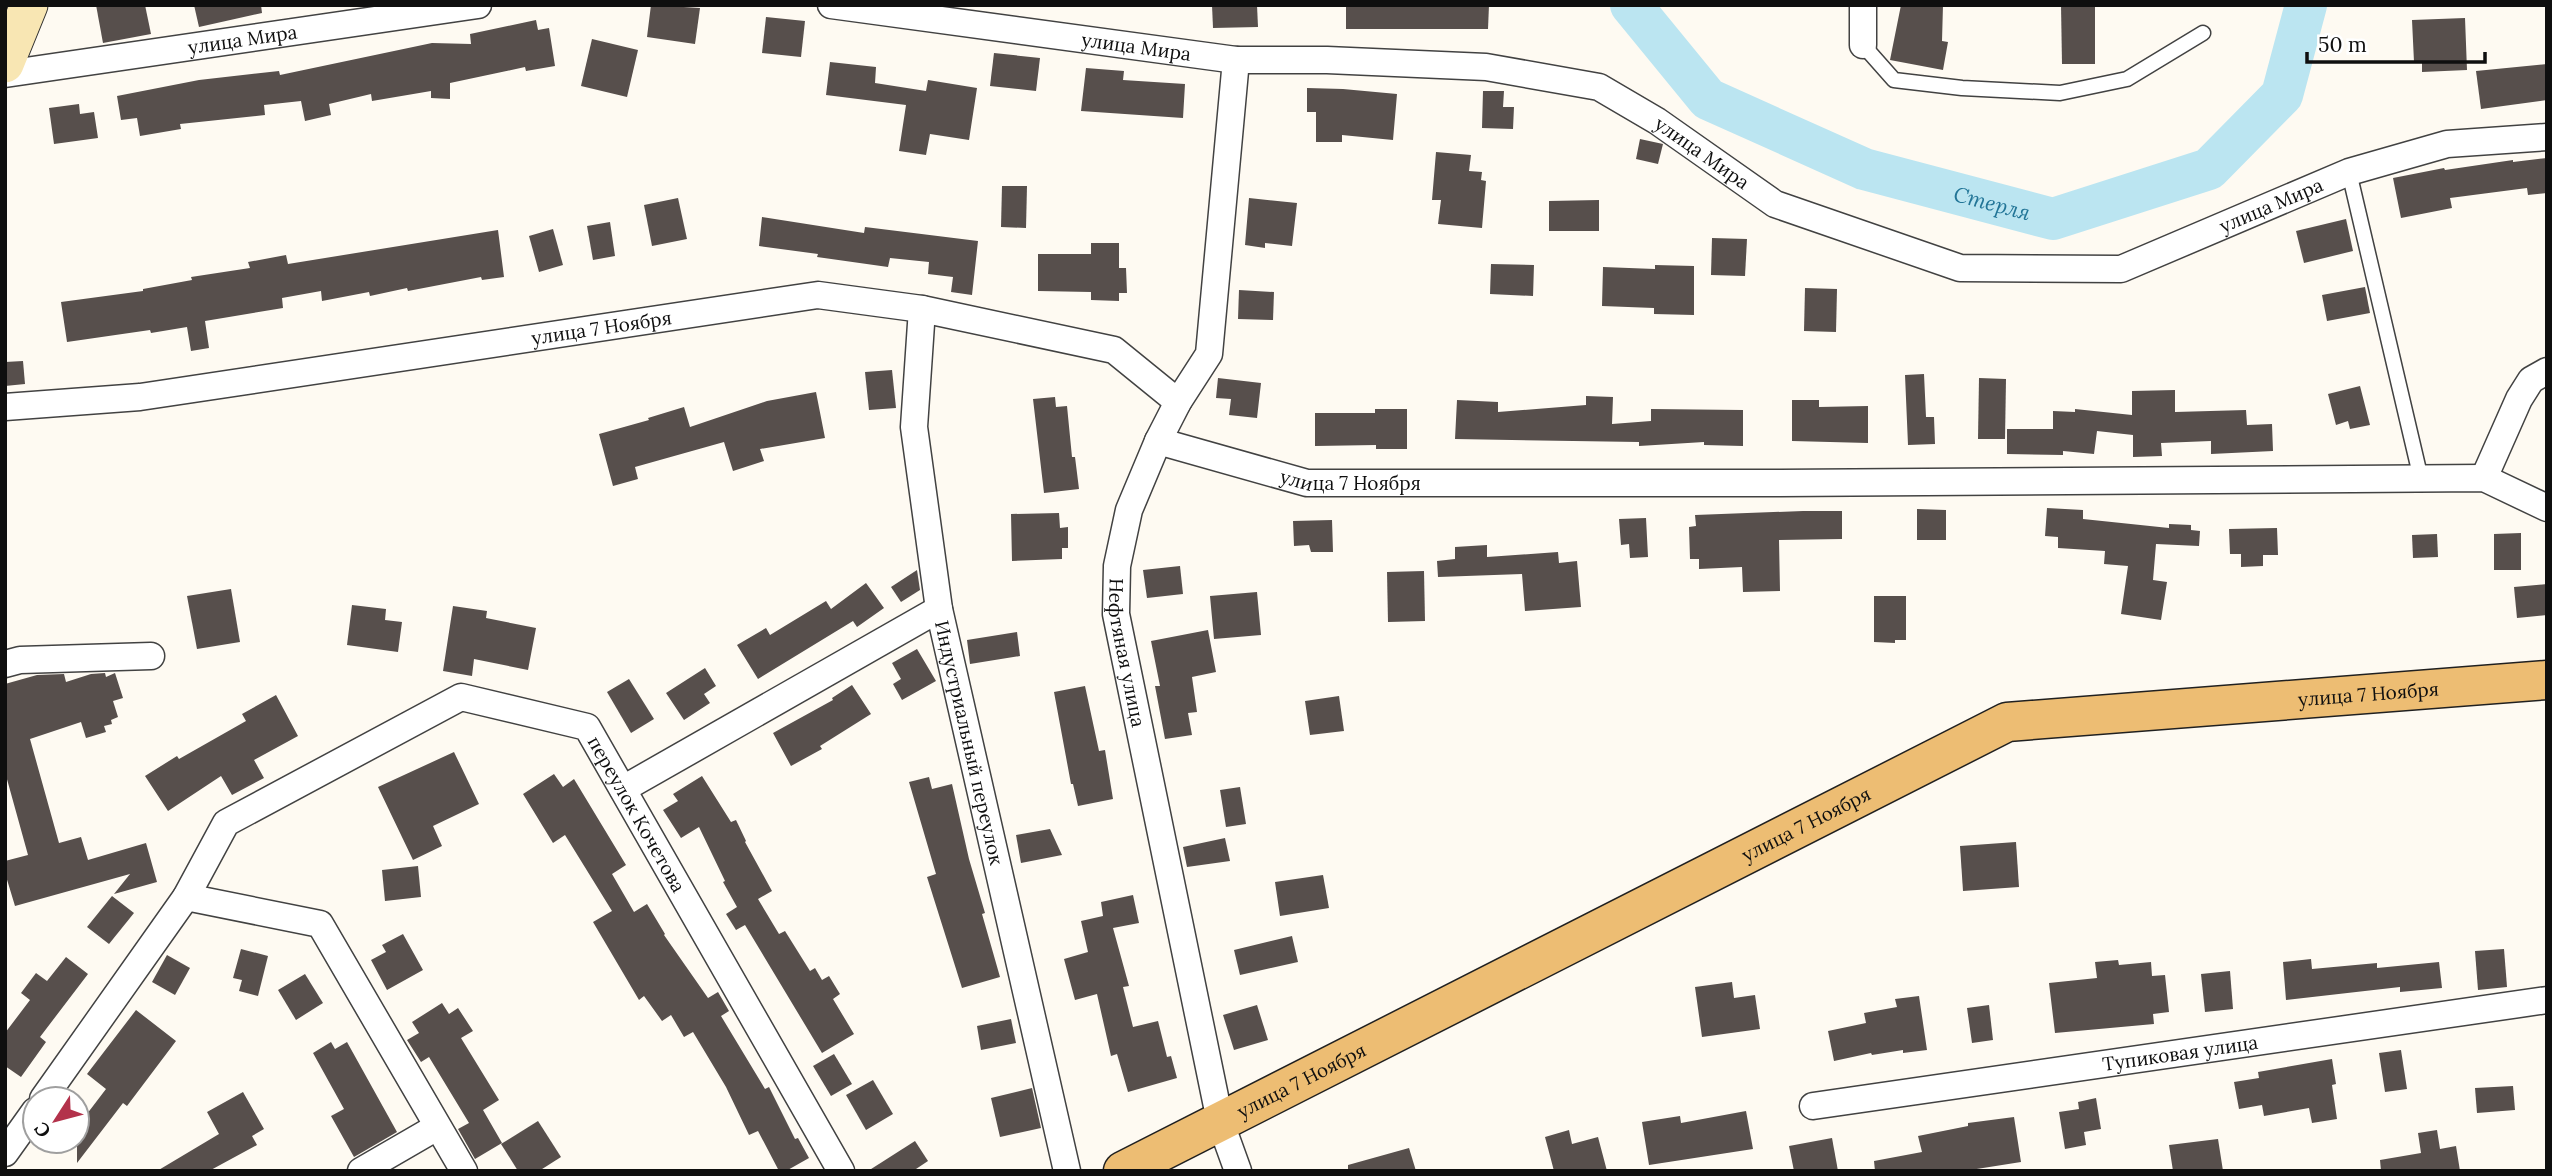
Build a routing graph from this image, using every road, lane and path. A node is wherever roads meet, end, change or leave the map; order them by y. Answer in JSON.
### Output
{"nodes":[{"id":1,"x":29,"y":5,"type":"edge"},
{"id":2,"x":478,"y":5,"type":"edge"},
{"id":3,"x":831,"y":5,"type":"edge"},
{"id":4,"x":1863,"y":5,"type":"edge"},
{"id":5,"x":2203,"y":33,"type":"dead end"},
{"id":6,"x":1863,"y":45,"type":"joint"},
{"id":7,"x":1236,"y":61,"type":"junction"},
{"id":8,"x":5,"y":64,"type":"edge"},
{"id":9,"x":5,"y":74,"type":"edge"},
{"id":10,"x":2547,"y":137,"type":"edge"},
{"id":11,"x":2348,"y":172,"type":"junction"},
{"id":12,"x":922,"y":309,"type":"junction"},
{"id":13,"x":2547,"y":371,"type":"edge"},
{"id":14,"x":1178,"y":402,"type":"junction"},
{"id":15,"x":5,"y":407,"type":"edge"},
{"id":16,"x":1158,"y":441,"type":"junction"},
{"id":17,"x":2484,"y":478,"type":"junction"},
{"id":18,"x":2421,"y":479,"type":"junction"},
{"id":19,"x":2547,"y":508,"type":"edge"},
{"id":20,"x":939,"y":609,"type":"junction"},
{"id":21,"x":151,"y":656,"type":"dead end"},
{"id":22,"x":5,"y":664,"type":"edge"},
{"id":23,"x":2547,"y":680,"type":"edge"},
{"id":24,"x":623,"y":789,"type":"junction"},
{"id":25,"x":186,"y":897,"type":"junction"},
{"id":26,"x":2547,"y":1000,"type":"edge"},
{"id":27,"x":53,"y":1085,"type":"edge"},
{"id":28,"x":1813,"y":1106,"type":"dead end"},
{"id":29,"x":1220,"y":1121,"type":"junction"},
{"id":30,"x":437,"y":1127,"type":"junction"},
{"id":31,"x":21,"y":1131,"type":"edge"},
{"id":32,"x":5,"y":1153,"type":"edge"},
{"id":33,"x":362,"y":1171,"type":"edge"},
{"id":34,"x":464,"y":1171,"type":"edge"},
{"id":35,"x":842,"y":1171,"type":"edge"},
{"id":36,"x":1067,"y":1171,"type":"edge"},
{"id":37,"x":1123,"y":1171,"type":"edge"},
{"id":38,"x":1238,"y":1171,"type":"edge"}],
"edges":[{"from":1,"to":8,"type":"street"},
{"from":2,"to":9,"type":"street","name":"улица Мира"},
{"from":3,"to":7,"type":"street","name":"улица Мира"},
{"from":4,"to":6,"type":"street"},
{"from":5,"to":6,"type":"lane"},
{"from":7,"to":11,"type":"street","name":"улица Мира"},
{"from":7,"to":14,"type":"street","name":"Нефтяная улица"},
{"from":10,"to":11,"type":"street","name":"улица Мира"},
{"from":11,"to":18,"type":"lane"},
{"from":12,"to":14,"type":"street","name":"улица 7 Ноября"},
{"from":12,"to":15,"type":"street","name":"улица 7 Ноября"},
{"from":12,"to":20,"type":"street","name":"Индустриальный переулок"},
{"from":13,"to":17,"type":"street"},
{"from":14,"to":16,"type":"street","name":"Нефтяная улица"},
{"from":16,"to":18,"type":"street","name":"улица 7 Ноября"},
{"from":16,"to":29,"type":"street","name":"Нефтяная улица"},
{"from":17,"to":18,"type":"street","name":"улица 7 Ноября"},
{"from":17,"to":19,"type":"street","name":"улица 7 Ноября"},
{"from":20,"to":24,"type":"street"},
{"from":20,"to":36,"type":"street","name":"Индустриальный переулок"},
{"from":21,"to":22,"type":"street"},
{"from":23,"to":29,"type":"main road","name":"улица 7 Ноября"},
{"from":24,"to":25,"type":"street","name":"переулок Кочетова"},
{"from":24,"to":35,"type":"street","name":"переулок Кочетова"},
{"from":25,"to":27,"type":"street","name":"переулок Кочетова"},
{"from":25,"to":30,"type":"street"},
{"from":26,"to":28,"type":"street","name":"Тупиковая улица"},
{"from":29,"to":37,"type":"main road","name":"улица 7 Ноября"},
{"from":29,"to":38,"type":"street","name":"Нефтяная улица"},
{"from":30,"to":33,"type":"street"},
{"from":30,"to":34,"type":"street"},
{"from":31,"to":32,"type":"street"}]}
